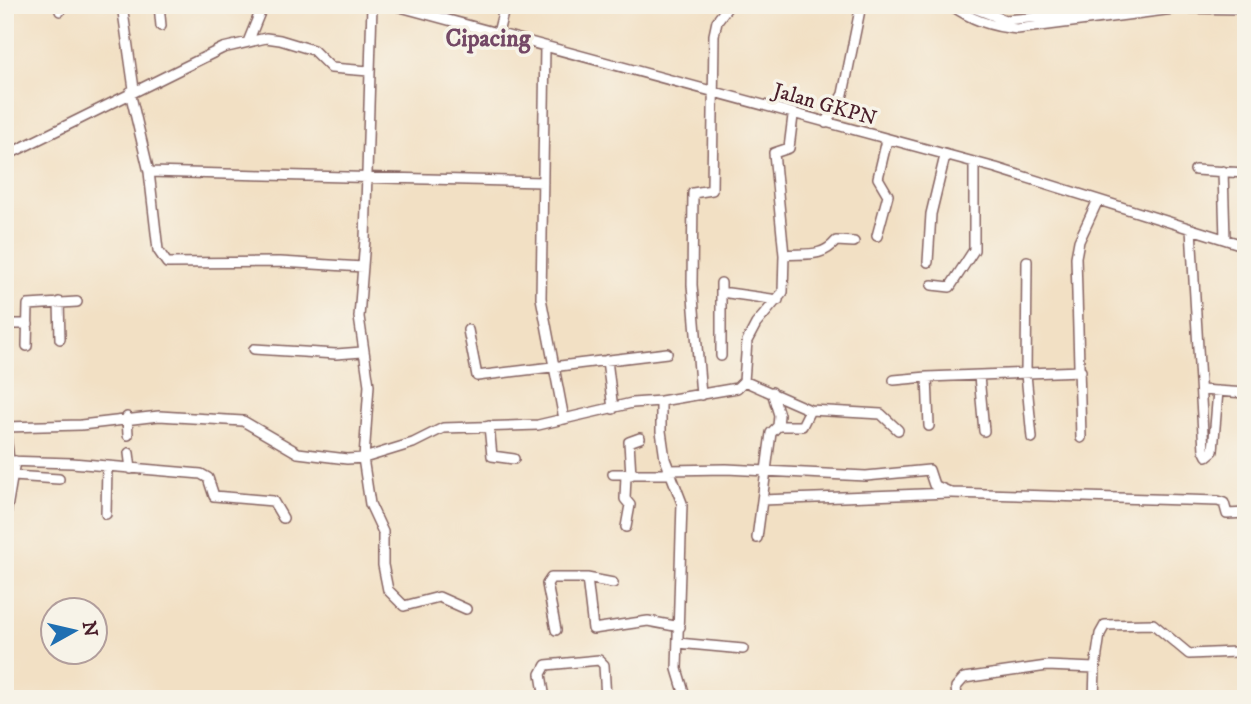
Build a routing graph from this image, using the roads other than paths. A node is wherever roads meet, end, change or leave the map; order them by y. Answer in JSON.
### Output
{"nodes":[{"id":1,"x":122,"y":5,"type":"edge"},
{"id":2,"x":159,"y":5,"type":"edge"},
{"id":3,"x":263,"y":5,"type":"edge"},
{"id":4,"x":372,"y":5,"type":"edge"},
{"id":5,"x":393,"y":5,"type":"edge"},
{"id":6,"x":506,"y":5,"type":"edge"},
{"id":7,"x":729,"y":5,"type":"edge"},
{"id":8,"x":861,"y":5,"type":"edge"},
{"id":9,"x":951,"y":5,"type":"edge"},
{"id":10,"x":967,"y":5,"type":"edge"},
{"id":11,"x":1246,"y":9,"type":"edge"},
{"id":12,"x":1090,"y":13,"type":"edge"},
{"id":13,"x":161,"y":26,"type":"dead end"},
{"id":14,"x":498,"y":33,"type":"junction"},
{"id":15,"x":248,"y":42,"type":"junction"},
{"id":16,"x":545,"y":46,"type":"junction"},
{"id":17,"x":369,"y":71,"type":"junction"},
{"id":18,"x":132,"y":90,"type":"junction"},
{"id":19,"x":715,"y":93,"type":"junction"},
{"id":20,"x":793,"y":116,"type":"junction"},
{"id":21,"x":826,"y":123,"type":"junction"},
{"id":22,"x":887,"y":140,"type":"junction"},
{"id":23,"x":5,"y":156,"type":"edge"},
{"id":24,"x":945,"y":156,"type":"junction"},
{"id":25,"x":974,"y":162,"type":"junction"},
{"id":26,"x":1195,"y":170,"type":"dead end"},
{"id":27,"x":1223,"y":171,"type":"junction"},
{"id":28,"x":149,"y":172,"type":"junction"},
{"id":29,"x":1246,"y":173,"type":"edge"},
{"id":30,"x":367,"y":178,"type":"junction"},
{"id":31,"x":543,"y":181,"type":"junction"},
{"id":32,"x":1098,"y":200,"type":"junction"},
{"id":33,"x":1191,"y":229,"type":"junction"},
{"id":34,"x":877,"y":236,"type":"dead end"},
{"id":35,"x":1225,"y":239,"type":"junction"},
{"id":36,"x":854,"y":242,"type":"dead end"},
{"id":37,"x":1246,"y":246,"type":"edge"},
{"id":38,"x":784,"y":254,"type":"junction"},
{"id":39,"x":1027,"y":261,"type":"dead end"},
{"id":40,"x":928,"y":262,"type":"dead end"},
{"id":41,"x":363,"y":267,"type":"junction"},
{"id":42,"x":932,"y":285,"type":"dead end"},
{"id":43,"x":778,"y":300,"type":"junction"},
{"id":44,"x":59,"y":302,"type":"junction"},
{"id":45,"x":77,"y":302,"type":"dead end"},
{"id":46,"x":5,"y":324,"type":"edge"},
{"id":47,"x":28,"y":324,"type":"junction"},
{"id":48,"x":468,"y":330,"type":"dead end"},
{"id":49,"x":60,"y":339,"type":"dead end"},
{"id":50,"x":27,"y":346,"type":"dead end"},
{"id":51,"x":254,"y":349,"type":"dead end"},
{"id":52,"x":362,"y":352,"type":"junction"},
{"id":53,"x":667,"y":354,"type":"dead end"},
{"id":54,"x":721,"y":356,"type":"dead end"},
{"id":55,"x":607,"y":360,"type":"junction"},
{"id":56,"x":555,"y":367,"type":"junction"},
{"id":57,"x":1081,"y":371,"type":"junction"},
{"id":58,"x":1026,"y":374,"type":"junction"},
{"id":59,"x":979,"y":376,"type":"junction"},
{"id":60,"x":927,"y":377,"type":"junction"},
{"id":61,"x":894,"y":380,"type":"dead end"},
{"id":62,"x":744,"y":381,"type":"junction"},
{"id":63,"x":1201,"y":390,"type":"junction"},
{"id":64,"x":1218,"y":391,"type":"junction"},
{"id":65,"x":772,"y":393,"type":"junction"},
{"id":66,"x":1246,"y":393,"type":"edge"},
{"id":67,"x":701,"y":395,"type":"junction"},
{"id":68,"x":661,"y":401,"type":"junction"},
{"id":69,"x":613,"y":409,"type":"junction"},
{"id":70,"x":810,"y":410,"type":"junction"},
{"id":71,"x":127,"y":417,"type":"junction"},
{"id":72,"x":564,"y":419,"type":"junction"},
{"id":73,"x":489,"y":426,"type":"junction"},
{"id":74,"x":778,"y":426,"type":"junction"},
{"id":75,"x":929,"y":426,"type":"dead end"},
{"id":76,"x":5,"y":428,"type":"edge"},
{"id":77,"x":898,"y":430,"type":"dead end"},
{"id":78,"x":984,"y":431,"type":"dead end"},
{"id":79,"x":128,"y":435,"type":"dead end"},
{"id":80,"x":640,"y":438,"type":"dead end"},
{"id":81,"x":1032,"y":438,"type":"dead end"},
{"id":82,"x":1081,"y":438,"type":"dead end"},
{"id":83,"x":129,"y":453,"type":"dead end"},
{"id":84,"x":364,"y":458,"type":"junction"},
{"id":85,"x":514,"y":459,"type":"dead end"},
{"id":86,"x":10,"y":461,"type":"edge"},
{"id":87,"x":107,"y":467,"type":"junction"},
{"id":88,"x":131,"y":469,"type":"junction"},
{"id":89,"x":669,"y":472,"type":"junction"},
{"id":90,"x":765,"y":472,"type":"junction"},
{"id":91,"x":613,"y":474,"type":"dead end"},
{"id":92,"x":628,"y":475,"type":"junction"},
{"id":93,"x":13,"y":476,"type":"junction"},
{"id":94,"x":59,"y":479,"type":"dead end"},
{"id":95,"x":952,"y":493,"type":"junction"},
{"id":96,"x":762,"y":500,"type":"junction"},
{"id":97,"x":1246,"y":513,"type":"edge"},
{"id":98,"x":106,"y":514,"type":"dead end"},
{"id":99,"x":283,"y":518,"type":"dead end"},
{"id":100,"x":5,"y":520,"type":"edge"},
{"id":101,"x":626,"y":527,"type":"dead end"},
{"id":102,"x":757,"y":538,"type":"dead end"},
{"id":103,"x":587,"y":578,"type":"junction"},
{"id":104,"x":613,"y":583,"type":"dead end"},
{"id":105,"x":466,"y":609,"type":"dead end"},
{"id":106,"x":680,"y":627,"type":"junction"},
{"id":107,"x":556,"y":629,"type":"dead end"},
{"id":108,"x":678,"y":643,"type":"junction"},
{"id":109,"x":743,"y":649,"type":"dead end"},
{"id":110,"x":1236,"y":652,"type":"dead end"},
{"id":111,"x":1095,"y":668,"type":"junction"},
{"id":112,"x":545,"y":699,"type":"edge"},
{"id":113,"x":606,"y":699,"type":"edge"},
{"id":114,"x":687,"y":699,"type":"edge"},
{"id":115,"x":957,"y":699,"type":"edge"},
{"id":116,"x":1028,"y":699,"type":"edge"},
{"id":117,"x":1061,"y":699,"type":"edge"},
{"id":118,"x":1094,"y":699,"type":"edge"}],
"edges":[{"from":1,"to":18,"type":"street"},
{"from":2,"to":13,"type":"street"},
{"from":3,"to":15,"type":"street"},
{"from":4,"to":17,"type":"street"},
{"from":5,"to":14,"type":"street","name":"Jalan GKPN"},
{"from":6,"to":14,"type":"street"},
{"from":7,"to":19,"type":"street"},
{"from":8,"to":21,"type":"street"},
{"from":9,"to":12,"type":"street"},
{"from":10,"to":12,"type":"street"},
{"from":11,"to":12,"type":"street"},
{"from":14,"to":16,"type":"street","name":"Jalan GKPN"},
{"from":15,"to":17,"type":"street"},
{"from":15,"to":18,"type":"street"},
{"from":16,"to":19,"type":"street","name":"Jalan GKPN"},
{"from":16,"to":31,"type":"street"},
{"from":17,"to":30,"type":"street"},
{"from":18,"to":23,"type":"street"},
{"from":18,"to":28,"type":"street"},
{"from":19,"to":20,"type":"street","name":"Jalan GKPN"},
{"from":19,"to":67,"type":"street"},
{"from":20,"to":21,"type":"street","name":"Jalan GKPN"},
{"from":20,"to":38,"type":"street"},
{"from":21,"to":22,"type":"street","name":"Jalan GKPN"},
{"from":22,"to":24,"type":"street","name":"Jalan GKPN"},
{"from":22,"to":34,"type":"street"},
{"from":24,"to":25,"type":"street","name":"Jalan GKPN"},
{"from":24,"to":40,"type":"street"},
{"from":25,"to":32,"type":"street","name":"Jalan GKPN"},
{"from":25,"to":42,"type":"street"},
{"from":26,"to":27,"type":"street"},
{"from":27,"to":29,"type":"street"},
{"from":27,"to":35,"type":"street"},
{"from":28,"to":30,"type":"street"},
{"from":28,"to":41,"type":"street"},
{"from":30,"to":31,"type":"street"},
{"from":30,"to":41,"type":"street"},
{"from":31,"to":56,"type":"street"},
{"from":32,"to":33,"type":"street","name":"Jalan GKPN"},
{"from":32,"to":57,"type":"street"},
{"from":33,"to":35,"type":"street","name":"Jalan GKPN"},
{"from":33,"to":63,"type":"street"},
{"from":35,"to":37,"type":"street","name":"Jalan GKPN"},
{"from":36,"to":38,"type":"street"},
{"from":38,"to":43,"type":"street"},
{"from":39,"to":58,"type":"street"},
{"from":41,"to":52,"type":"street"},
{"from":43,"to":54,"type":"street"},
{"from":43,"to":62,"type":"street"},
{"from":44,"to":45,"type":"street"},
{"from":44,"to":47,"type":"street"},
{"from":44,"to":49,"type":"street"},
{"from":46,"to":47,"type":"street"},
{"from":47,"to":50,"type":"street"},
{"from":48,"to":56,"type":"street"},
{"from":51,"to":52,"type":"street"},
{"from":52,"to":84,"type":"street"},
{"from":53,"to":55,"type":"street"},
{"from":55,"to":56,"type":"street"},
{"from":55,"to":69,"type":"street"},
{"from":56,"to":72,"type":"street"},
{"from":57,"to":58,"type":"street"},
{"from":57,"to":82,"type":"street"},
{"from":58,"to":59,"type":"street"},
{"from":58,"to":81,"type":"street"},
{"from":59,"to":60,"type":"street"},
{"from":59,"to":78,"type":"street"},
{"from":60,"to":61,"type":"street"},
{"from":60,"to":75,"type":"street"},
{"from":62,"to":65,"type":"street"},
{"from":62,"to":67,"type":"street"},
{"from":63,"to":64,"type":"street"},
{"from":63,"to":64,"type":"street"},
{"from":64,"to":66,"type":"street"},
{"from":65,"to":70,"type":"street"},
{"from":65,"to":74,"type":"street"},
{"from":67,"to":68,"type":"street"},
{"from":68,"to":69,"type":"street"},
{"from":68,"to":89,"type":"street"},
{"from":69,"to":72,"type":"street"},
{"from":70,"to":74,"type":"street"},
{"from":70,"to":77,"type":"street"},
{"from":71,"to":76,"type":"street"},
{"from":71,"to":79,"type":"street"},
{"from":71,"to":84,"type":"street"},
{"from":72,"to":73,"type":"street"},
{"from":73,"to":84,"type":"street"},
{"from":73,"to":85,"type":"street"},
{"from":74,"to":90,"type":"street"},
{"from":76,"to":86,"type":"street"},
{"from":80,"to":92,"type":"street"},
{"from":83,"to":88,"type":"street"},
{"from":84,"to":105,"type":"street"},
{"from":86,"to":87,"type":"street"},
{"from":86,"to":93,"type":"street"},
{"from":87,"to":88,"type":"street"},
{"from":87,"to":98,"type":"street"},
{"from":88,"to":99,"type":"street"},
{"from":89,"to":90,"type":"street"},
{"from":89,"to":92,"type":"street"},
{"from":89,"to":106,"type":"street"},
{"from":90,"to":95,"type":"street"},
{"from":90,"to":96,"type":"street"},
{"from":91,"to":92,"type":"street"},
{"from":92,"to":101,"type":"street"},
{"from":93,"to":94,"type":"street"},
{"from":93,"to":100,"type":"street"},
{"from":95,"to":96,"type":"street"},
{"from":95,"to":97,"type":"street"},
{"from":96,"to":102,"type":"street"},
{"from":103,"to":104,"type":"street"},
{"from":103,"to":106,"type":"street"},
{"from":103,"to":107,"type":"street"},
{"from":106,"to":108,"type":"street"},
{"from":108,"to":109,"type":"street"},
{"from":108,"to":114,"type":"street"},
{"from":110,"to":111,"type":"street"},
{"from":111,"to":115,"type":"street"},
{"from":111,"to":118,"type":"street"},
{"from":112,"to":113,"type":"street"},
{"from":116,"to":117,"type":"street"}]}
